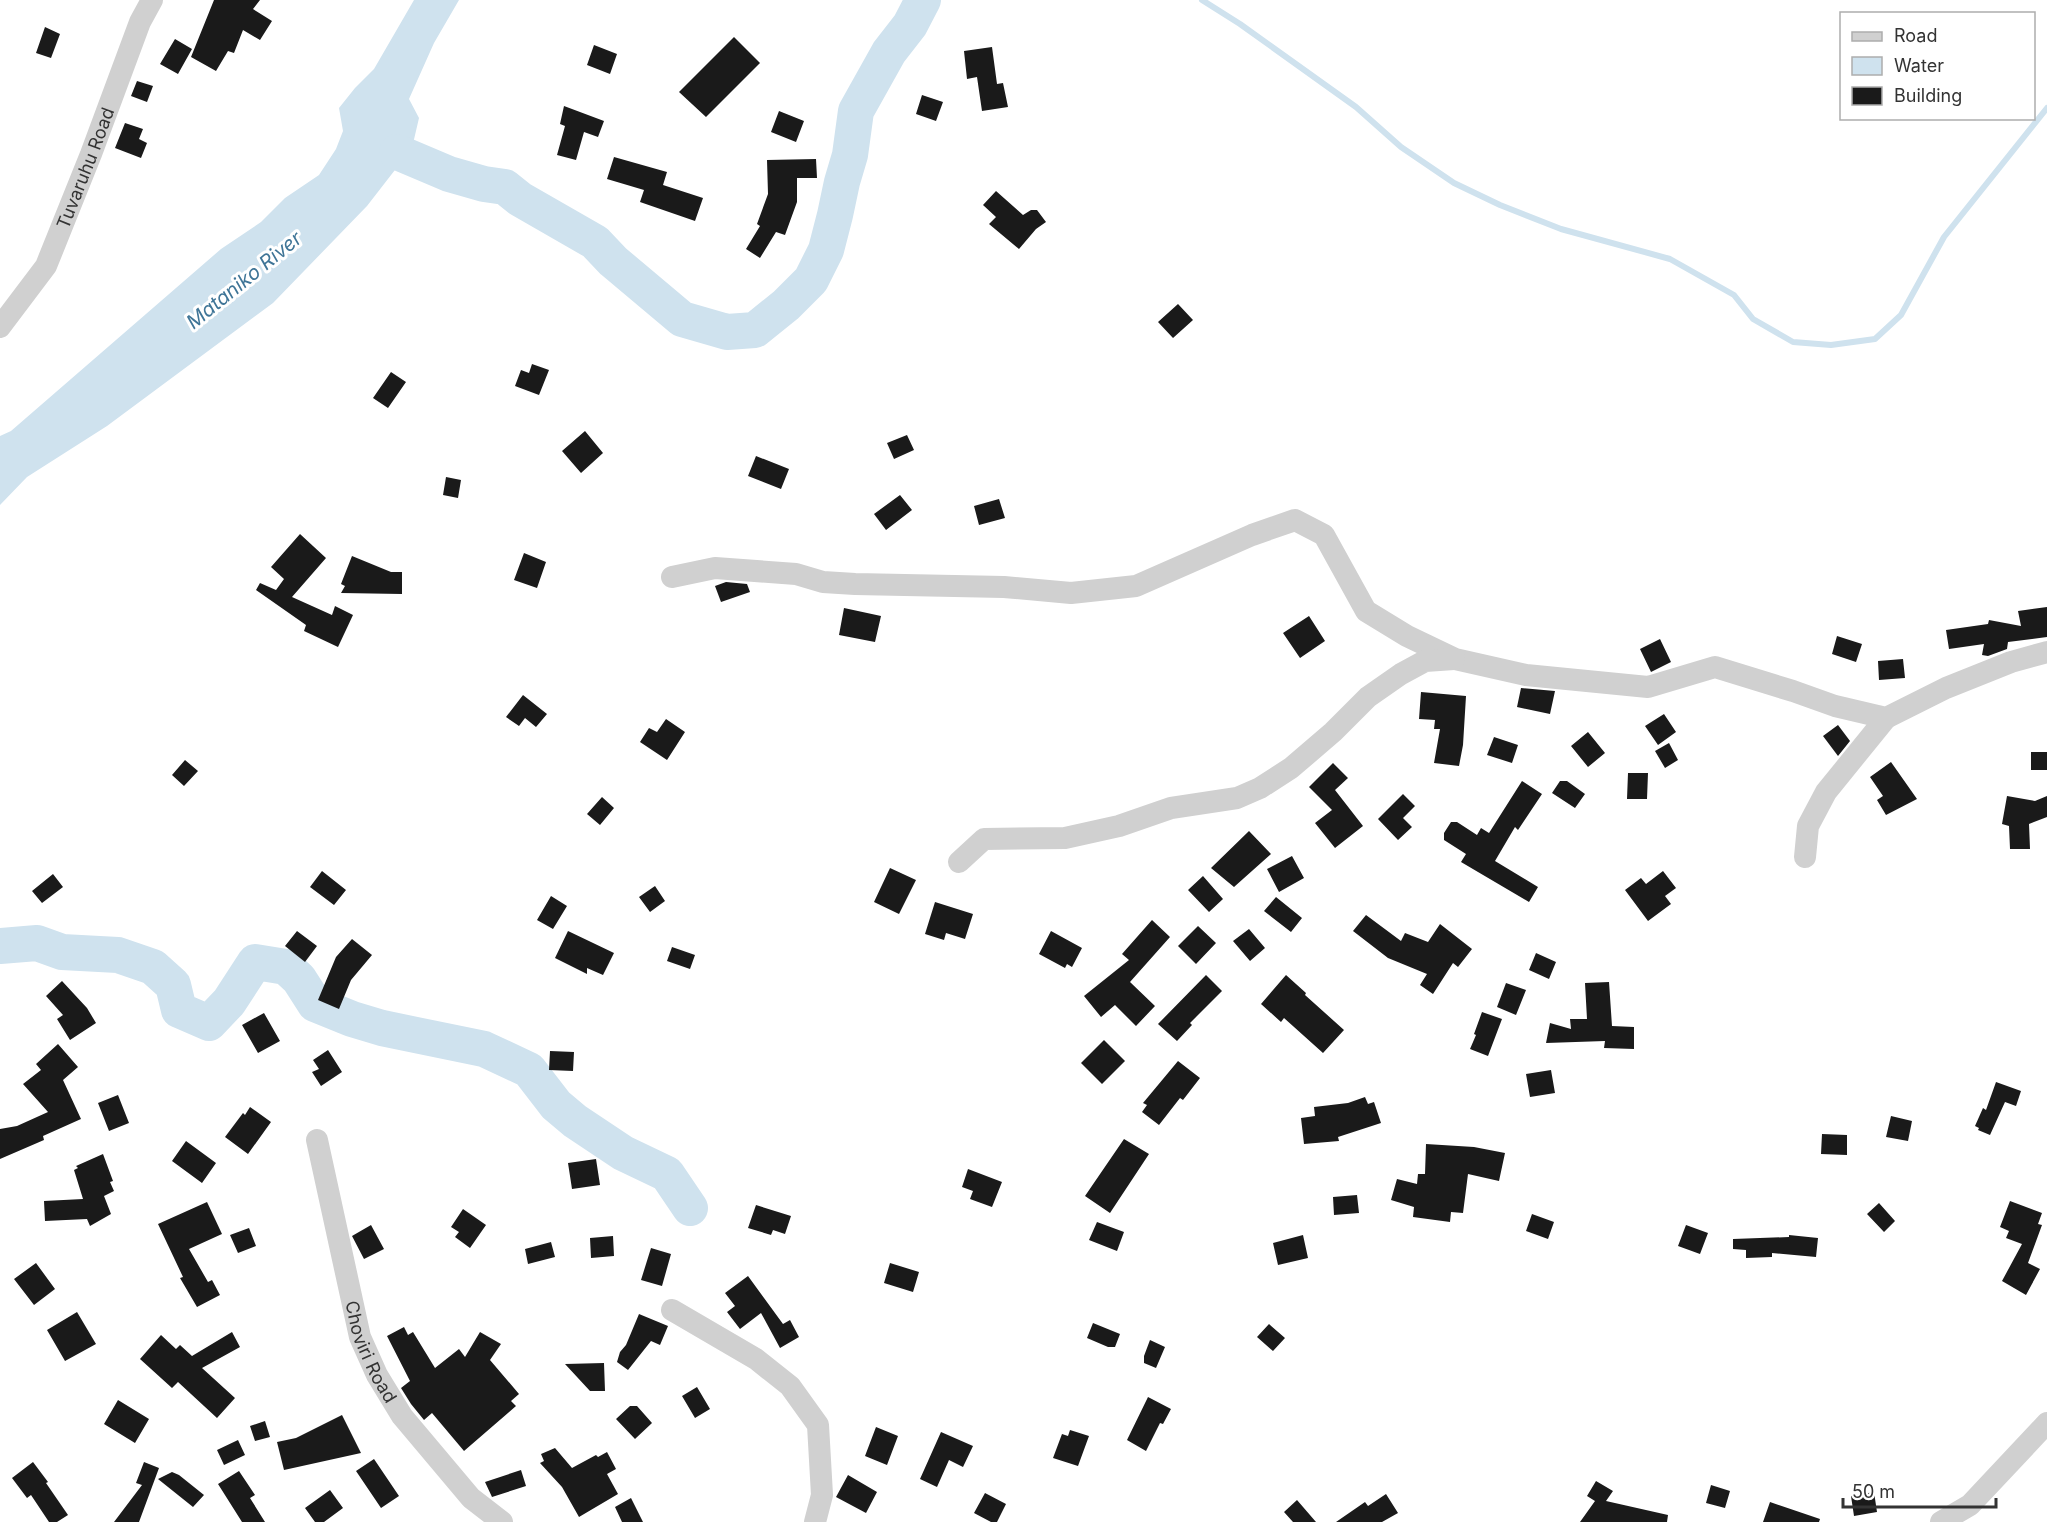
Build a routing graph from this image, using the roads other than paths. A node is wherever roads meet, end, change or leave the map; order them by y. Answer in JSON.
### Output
{"nodes":[{"id":1,"x":152,"y":0,"type":"edge"},
{"id":2,"x":0,"y":327,"type":"edge"},
{"id":3,"x":672,"y":577,"type":"dead end"},
{"id":4,"x":2047,"y":652,"type":"edge"},
{"id":5,"x":1455,"y":659,"type":"junction"},
{"id":6,"x":1886,"y":718,"type":"junction"},
{"id":7,"x":1805,"y":857,"type":"dead end"},
{"id":8,"x":959,"y":862,"type":"dead end"},
{"id":9,"x":317,"y":1140,"type":"dead end"},
{"id":10,"x":672,"y":1310,"type":"dead end"},
{"id":11,"x":2047,"y":1423,"type":"edge"},
{"id":12,"x":502,"y":1522,"type":"edge"},
{"id":13,"x":815,"y":1522,"type":"edge"},
{"id":14,"x":1941,"y":1522,"type":"edge"}],
"edges":[{"from":1,"to":2,"type":"street","name":"Tuvaruhu Road"},
{"from":3,"to":5,"type":"street"},
{"from":4,"to":6,"type":"street"},
{"from":5,"to":6,"type":"street"},
{"from":5,"to":8,"type":"street"},
{"from":6,"to":7,"type":"street"},
{"from":9,"to":12,"type":"street","name":"Choviri Road"},
{"from":10,"to":13,"type":"street"},
{"from":11,"to":14,"type":"street"}]}
